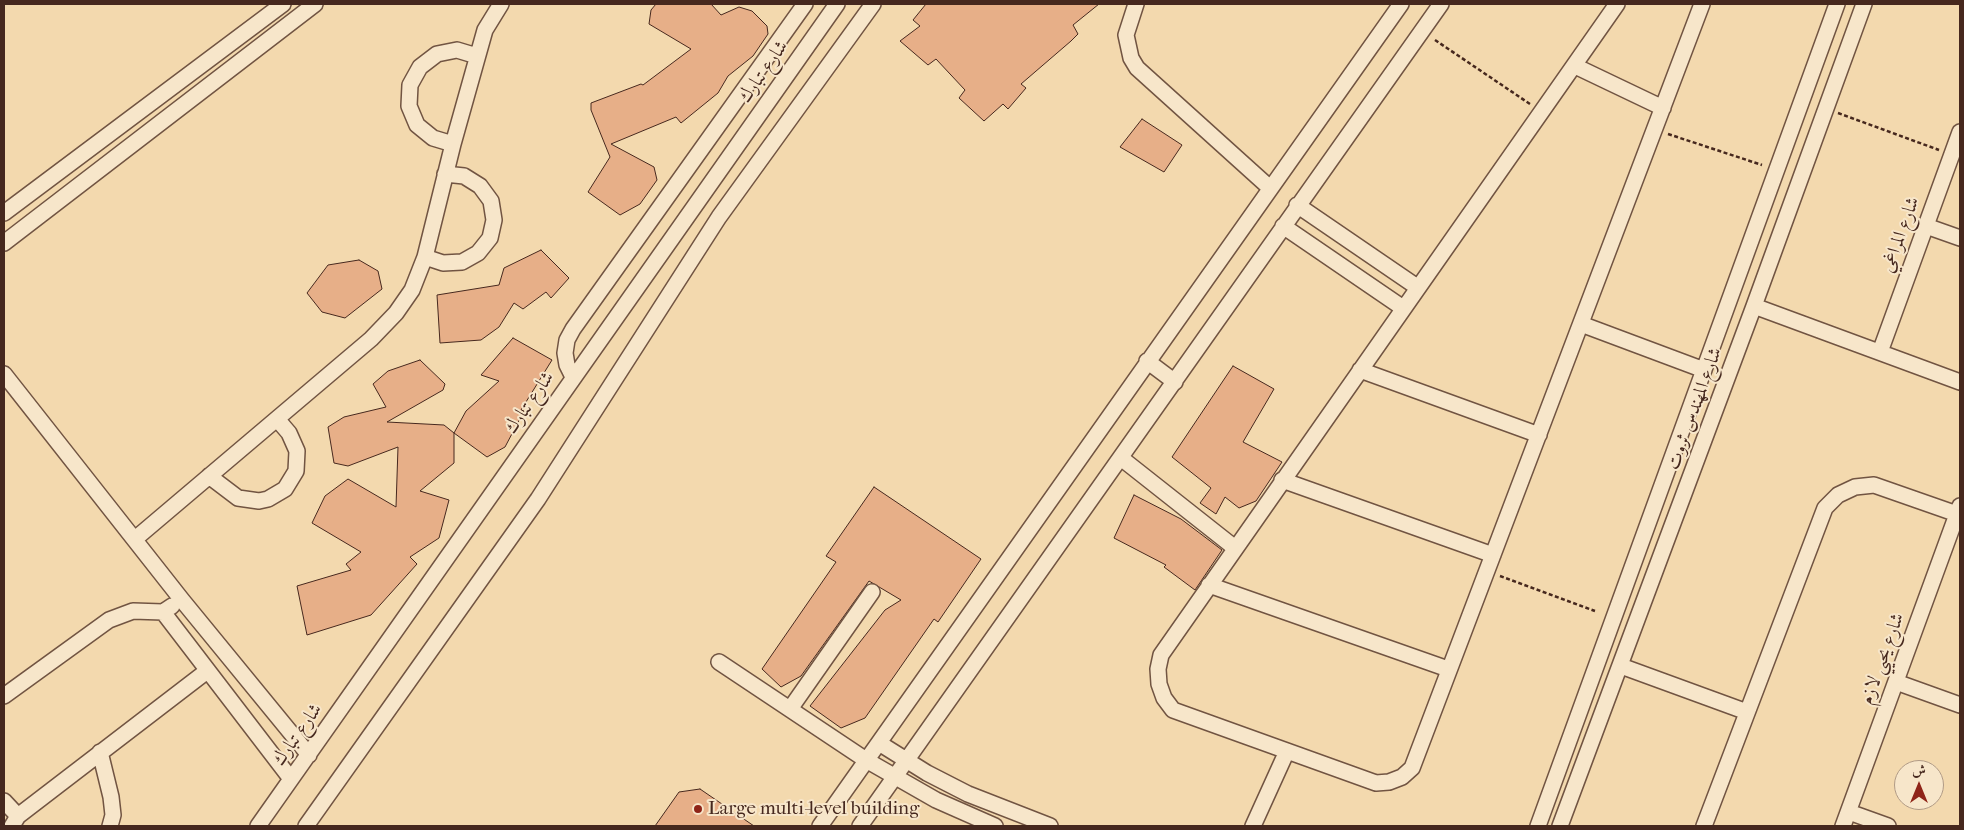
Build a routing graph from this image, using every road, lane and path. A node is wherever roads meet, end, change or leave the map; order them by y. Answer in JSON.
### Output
{"nodes":[{"id":1,"x":283,"y":4,"type":"edge"},
{"id":2,"x":315,"y":4,"type":"edge"},
{"id":3,"x":501,"y":4,"type":"edge"},
{"id":4,"x":806,"y":4,"type":"edge"},
{"id":5,"x":837,"y":4,"type":"edge"},
{"id":6,"x":873,"y":4,"type":"edge"},
{"id":7,"x":1136,"y":4,"type":"edge"},
{"id":8,"x":1401,"y":4,"type":"edge"},
{"id":9,"x":1441,"y":4,"type":"edge"},
{"id":10,"x":1617,"y":4,"type":"edge"},
{"id":11,"x":1702,"y":4,"type":"edge"},
{"id":12,"x":1836,"y":4,"type":"edge"},
{"id":13,"x":1864,"y":4,"type":"edge"},
{"id":14,"x":1421,"y":30,"type":"junction"},
{"id":15,"x":477,"y":56,"type":"junction"},
{"id":16,"x":1575,"y":66,"type":"junction"},
{"id":17,"x":1663,"y":108,"type":"junction"},
{"id":18,"x":1827,"y":109,"type":"junction"},
{"id":19,"x":1542,"y":112,"type":"junction"},
{"id":20,"x":1655,"y":129,"type":"junction"},
{"id":21,"x":1960,"y":132,"type":"edge"},
{"id":22,"x":453,"y":144,"type":"junction"},
{"id":23,"x":1952,"y":154,"type":"junction"},
{"id":24,"x":1776,"y":170,"type":"junction"},
{"id":25,"x":445,"y":174,"type":"junction"},
{"id":26,"x":1270,"y":188,"type":"junction"},
{"id":27,"x":1297,"y":205,"type":"junction"},
{"id":28,"x":4,"y":213,"type":"edge"},
{"id":29,"x":1283,"y":226,"type":"junction"},
{"id":30,"x":1926,"y":226,"type":"junction"},
{"id":31,"x":1960,"y":238,"type":"edge"},
{"id":32,"x":4,"y":243,"type":"edge"},
{"id":33,"x":426,"y":257,"type":"junction"},
{"id":34,"x":1417,"y":287,"type":"junction"},
{"id":35,"x":1754,"y":306,"type":"junction"},
{"id":36,"x":1403,"y":308,"type":"junction"},
{"id":37,"x":1581,"y":324,"type":"junction"},
{"id":38,"x":1719,"y":328,"type":"junction"},
{"id":39,"x":1742,"y":337,"type":"junction"},
{"id":40,"x":1880,"y":352,"type":"junction"},
{"id":41,"x":1148,"y":361,"type":"junction"},
{"id":42,"x":1360,"y":370,"type":"junction"},
{"id":43,"x":1704,"y":370,"type":"junction"},
{"id":44,"x":4,"y":374,"type":"edge"},
{"id":45,"x":573,"y":377,"type":"junction"},
{"id":46,"x":1175,"y":382,"type":"junction"},
{"id":47,"x":1960,"y":382,"type":"edge"},
{"id":48,"x":277,"y":419,"type":"junction"},
{"id":49,"x":1539,"y":435,"type":"junction"},
{"id":50,"x":1122,"y":458,"type":"junction"},
{"id":51,"x":209,"y":476,"type":"junction"},
{"id":52,"x":1282,"y":480,"type":"junction"},
{"id":53,"x":1959,"y":509,"type":"edge"},
{"id":54,"x":135,"y":539,"type":"junction"},
{"id":55,"x":1235,"y":548,"type":"junction"},
{"id":56,"x":1493,"y":555,"type":"junction"},
{"id":57,"x":1487,"y":571,"type":"junction"},
{"id":58,"x":1209,"y":585,"type":"junction"},
{"id":59,"x":872,"y":592,"type":"dead end"},
{"id":60,"x":182,"y":600,"type":"junction"},
{"id":61,"x":1595,"y":611,"type":"dead end"},
{"id":62,"x":163,"y":612,"type":"junction"},
{"id":63,"x":719,"y":662,"type":"dead end"},
{"id":64,"x":1621,"y":666,"type":"junction"},
{"id":65,"x":1448,"y":669,"type":"junction"},
{"id":66,"x":207,"y":671,"type":"junction"},
{"id":67,"x":1896,"y":682,"type":"junction"},
{"id":68,"x":4,"y":696,"type":"edge"},
{"id":69,"x":1960,"y":705,"type":"edge"},
{"id":70,"x":790,"y":708,"type":"junction"},
{"id":71,"x":1747,"y":712,"type":"junction"},
{"id":72,"x":879,"y":743,"type":"junction"},
{"id":73,"x":1286,"y":751,"type":"junction"},
{"id":74,"x":100,"y":752,"type":"junction"},
{"id":75,"x":309,"y":755,"type":"junction"},
{"id":76,"x":866,"y":760,"type":"junction"},
{"id":77,"x":907,"y":761,"type":"junction"},
{"id":78,"x":895,"y":776,"type":"junction"},
{"id":79,"x":291,"y":779,"type":"junction"},
{"id":80,"x":4,"y":801,"type":"edge"},
{"id":81,"x":1846,"y":819,"type":"edge"},
{"id":82,"x":15,"y":821,"type":"edge"},
{"id":83,"x":110,"y":826,"type":"edge"},
{"id":84,"x":258,"y":826,"type":"edge"},
{"id":85,"x":306,"y":826,"type":"edge"},
{"id":86,"x":820,"y":826,"type":"edge"},
{"id":87,"x":860,"y":826,"type":"edge"},
{"id":88,"x":996,"y":826,"type":"edge"},
{"id":89,"x":1050,"y":826,"type":"edge"},
{"id":90,"x":1253,"y":826,"type":"edge"},
{"id":91,"x":1538,"y":826,"type":"edge"},
{"id":92,"x":1560,"y":826,"type":"edge"},
{"id":93,"x":1704,"y":826,"type":"edge"},
{"id":94,"x":1888,"y":826,"type":"edge"}],
"edges":[{"from":1,"to":28,"type":"street"},
{"from":2,"to":32,"type":"street"},
{"from":3,"to":15,"type":"street"},
{"from":4,"to":45,"type":"street"},
{"from":5,"to":45,"type":"street","name":"شارع تبارك"},
{"from":6,"to":85,"type":"street"},
{"from":7,"to":26,"type":"street"},
{"from":8,"to":26,"type":"street"},
{"from":9,"to":14,"type":"street"},
{"from":10,"to":16,"type":"street"},
{"from":11,"to":17,"type":"street"},
{"from":12,"to":24,"type":"street","name":"شارع المهندس ثروت"},
{"from":13,"to":18,"type":"street","name":"شارع المهندس ثروت"},
{"from":14,"to":19,"type":"path"},
{"from":14,"to":27,"type":"street"},
{"from":15,"to":22,"type":"street"},
{"from":15,"to":22,"type":"street"},
{"from":16,"to":17,"type":"street"},
{"from":16,"to":19,"type":"street"},
{"from":17,"to":20,"type":"street"},
{"from":18,"to":23,"type":"path"},
{"from":18,"to":35,"type":"street","name":"شارع المهندس ثروت"},
{"from":19,"to":34,"type":"street"},
{"from":20,"to":24,"type":"path"},
{"from":20,"to":37,"type":"street"},
{"from":21,"to":23,"type":"street","name":"شارع المراغي"},
{"from":22,"to":25,"type":"street"},
{"from":23,"to":30,"type":"street","name":"شارع المراغي"},
{"from":24,"to":38,"type":"street","name":"شارع المهندس ثروت"},
{"from":25,"to":33,"type":"street"},
{"from":25,"to":33,"type":"street"},
{"from":26,"to":41,"type":"street"},
{"from":27,"to":29,"type":"street"},
{"from":27,"to":34,"type":"street"},
{"from":29,"to":36,"type":"street"},
{"from":29,"to":46,"type":"street"},
{"from":30,"to":31,"type":"street"},
{"from":30,"to":40,"type":"street","name":"شارع المراغي"},
{"from":33,"to":48,"type":"street"},
{"from":34,"to":36,"type":"street"},
{"from":35,"to":39,"type":"street","name":"شارع المهندس ثروت"},
{"from":35,"to":40,"type":"street"},
{"from":36,"to":42,"type":"street"},
{"from":37,"to":43,"type":"street"},
{"from":37,"to":49,"type":"street"},
{"from":38,"to":39,"type":"street"},
{"from":38,"to":43,"type":"street","name":"شارع المهندس ثروت"},
{"from":39,"to":64,"type":"street","name":"شارع المهندس ثروت"},
{"from":40,"to":47,"type":"street"},
{"from":41,"to":46,"type":"street"},
{"from":41,"to":72,"type":"street"},
{"from":42,"to":49,"type":"street"},
{"from":42,"to":52,"type":"street"},
{"from":43,"to":91,"type":"street","name":"شارع المهندس ثروت"},
{"from":44,"to":54,"type":"street"},
{"from":45,"to":75,"type":"street","name":"شارع تبارك"},
{"from":46,"to":50,"type":"street"},
{"from":48,"to":51,"type":"street"},
{"from":48,"to":51,"type":"street"},
{"from":49,"to":56,"type":"street"},
{"from":50,"to":55,"type":"street"},
{"from":50,"to":77,"type":"street"},
{"from":51,"to":54,"type":"street"},
{"from":52,"to":55,"type":"street"},
{"from":52,"to":56,"type":"street"},
{"from":53,"to":67,"type":"street","name":"شارع يحيي لازم"},
{"from":53,"to":71,"type":"street"},
{"from":54,"to":60,"type":"street"},
{"from":55,"to":58,"type":"street"},
{"from":56,"to":57,"type":"street"},
{"from":57,"to":61,"type":"path"},
{"from":57,"to":65,"type":"street"},
{"from":58,"to":65,"type":"street"},
{"from":58,"to":73,"type":"street"},
{"from":59,"to":70,"type":"street"},
{"from":60,"to":62,"type":"street"},
{"from":60,"to":75,"type":"street"},
{"from":62,"to":66,"type":"street"},
{"from":62,"to":68,"type":"street"},
{"from":63,"to":70,"type":"street"},
{"from":64,"to":71,"type":"street"},
{"from":64,"to":92,"type":"street","name":"شارع المهندس ثروت"},
{"from":65,"to":73,"type":"street"},
{"from":66,"to":74,"type":"street"},
{"from":66,"to":79,"type":"street"},
{"from":67,"to":69,"type":"street"},
{"from":67,"to":81,"type":"street","name":"شارع يحيي لازم"},
{"from":70,"to":76,"type":"street"},
{"from":71,"to":93,"type":"street"},
{"from":72,"to":76,"type":"street"},
{"from":72,"to":77,"type":"street"},
{"from":73,"to":90,"type":"street"},
{"from":74,"to":82,"type":"street"},
{"from":74,"to":83,"type":"street"},
{"from":75,"to":79,"type":"street","name":"شارع تبارك"},
{"from":76,"to":78,"type":"street"},
{"from":76,"to":86,"type":"street"},
{"from":77,"to":78,"type":"street"},
{"from":77,"to":89,"type":"street"},
{"from":78,"to":87,"type":"street"},
{"from":78,"to":88,"type":"street"},
{"from":79,"to":84,"type":"street","name":"شارع تبارك"},
{"from":80,"to":82,"type":"street"},
{"from":81,"to":94,"type":"street"}]}
